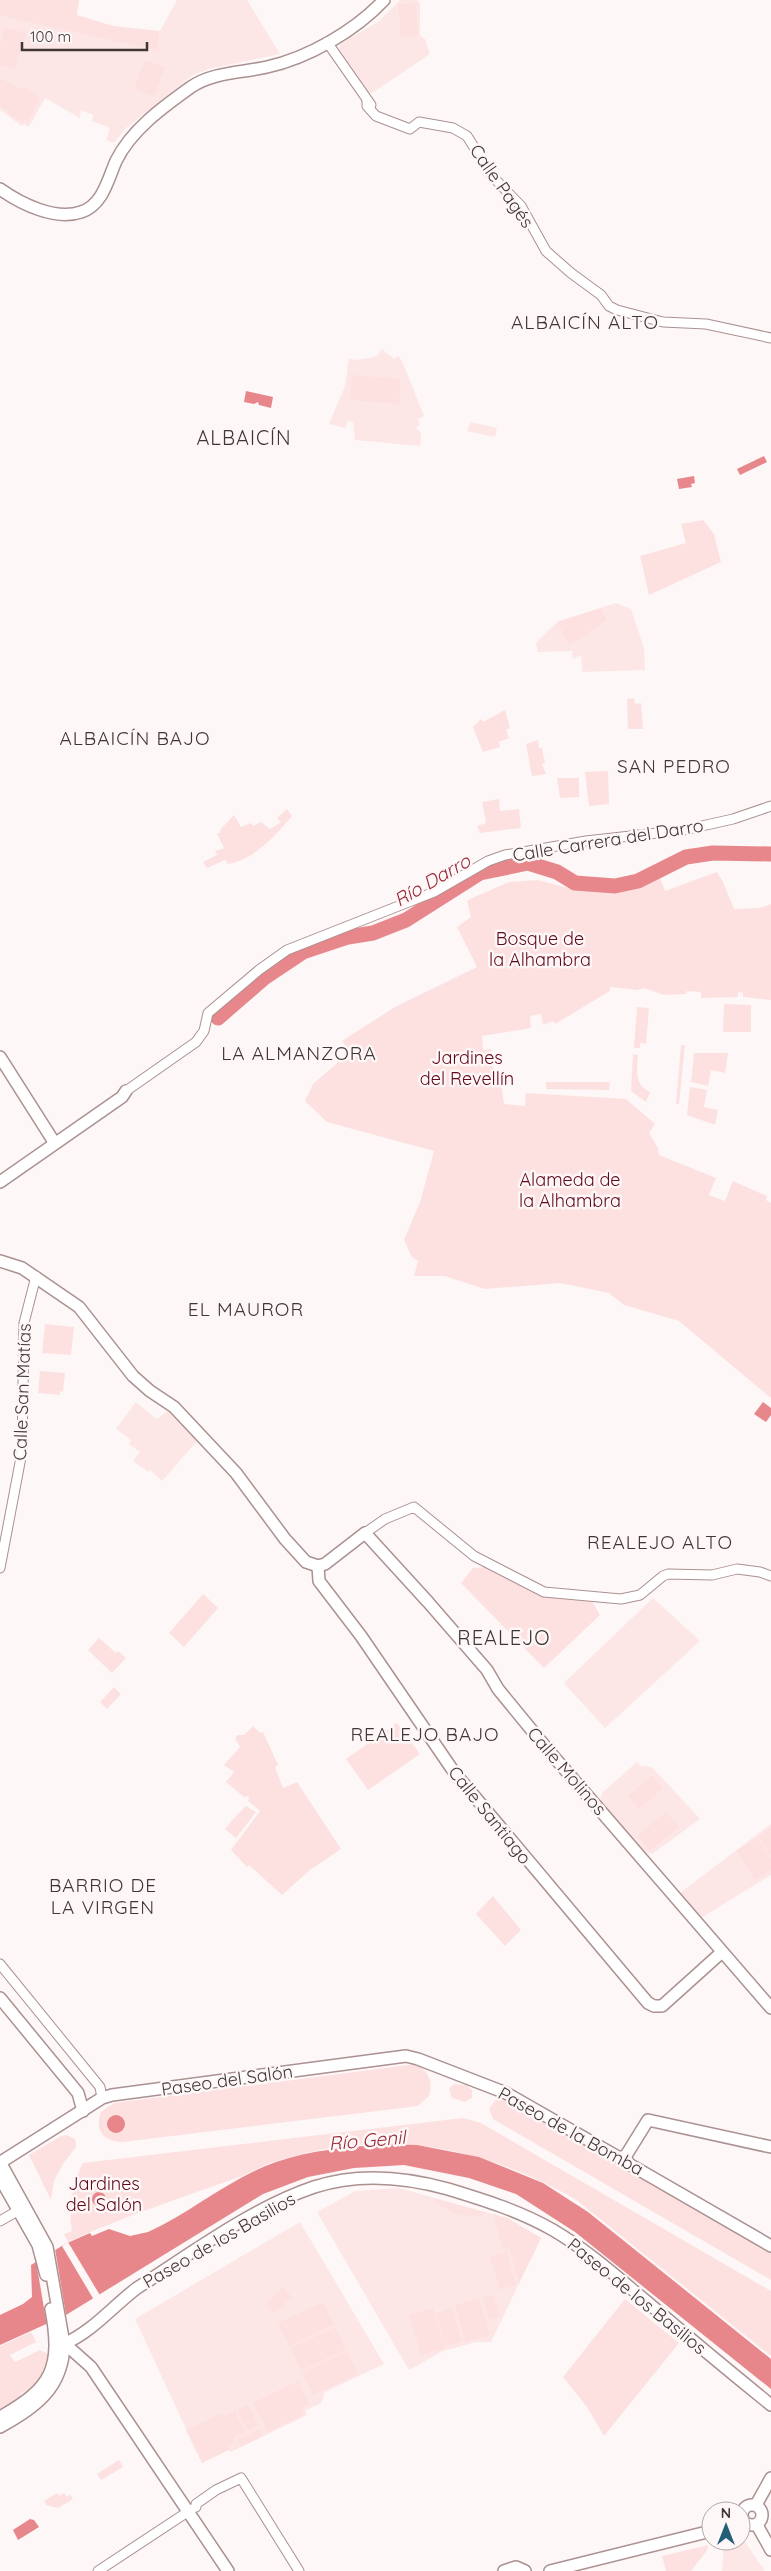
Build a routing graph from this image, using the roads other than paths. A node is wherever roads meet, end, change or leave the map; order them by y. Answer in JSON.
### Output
{"nodes":[{"id":1,"x":384,"y":0,"type":"edge"},
{"id":2,"x":327,"y":42,"type":"junction"},
{"id":3,"x":0,"y":189,"type":"edge"},
{"id":4,"x":771,"y":338,"type":"edge"},
{"id":5,"x":771,"y":806,"type":"edge"},
{"id":6,"x":0,"y":1057,"type":"edge"},
{"id":7,"x":126,"y":1091,"type":"joint"},
{"id":8,"x":53,"y":1140,"type":"junction"},
{"id":9,"x":0,"y":1176,"type":"edge"},
{"id":10,"x":0,"y":1182,"type":"edge"},
{"id":11,"x":0,"y":1261,"type":"edge"},
{"id":12,"x":0,"y":1267,"type":"edge"},
{"id":13,"x":32,"y":1274,"type":"junction"},
{"id":14,"x":365,"y":1532,"type":"junction"},
{"id":15,"x":318,"y":1566,"type":"junction"},
{"id":16,"x":0,"y":1568,"type":"edge"},
{"id":17,"x":771,"y":1576,"type":"edge"},
{"id":18,"x":722,"y":1952,"type":"junction"},
{"id":19,"x":0,"y":1964,"type":"edge"},
{"id":20,"x":0,"y":1998,"type":"edge"},
{"id":21,"x":771,"y":2008,"type":"edge"},
{"id":22,"x":358,"y":2062,"type":"joint"},
{"id":23,"x":100,"y":2100,"type":"junction"},
{"id":24,"x":83,"y":2111,"type":"junction"},
{"id":25,"x":771,"y":2146,"type":"edge"},
{"id":26,"x":625,"y":2158,"type":"junction"},
{"id":27,"x":0,"y":2163,"type":"edge"},
{"id":28,"x":0,"y":2178,"type":"edge"},
{"id":29,"x":19,"y":2210,"type":"junction"},
{"id":30,"x":0,"y":2221,"type":"edge"},
{"id":31,"x":771,"y":2246,"type":"edge"},
{"id":32,"x":45,"y":2255,"type":"junction"},
{"id":33,"x":57,"y":2321,"type":"junction"},
{"id":34,"x":55,"y":2335,"type":"junction"},
{"id":35,"x":64,"y":2344,"type":"junction"},
{"id":36,"x":79,"y":2355,"type":"junction"},
{"id":37,"x":64,"y":2360,"type":"junction"},
{"id":38,"x":52,"y":2366,"type":"junction"},
{"id":39,"x":771,"y":2405,"type":"edge"},
{"id":40,"x":0,"y":2417,"type":"edge"},
{"id":41,"x":0,"y":2428,"type":"edge"},
{"id":42,"x":771,"y":2478,"type":"edge"},
{"id":43,"x":751,"y":2506,"type":"edge"},
{"id":44,"x":756,"y":2506,"type":"junction"},
{"id":45,"x":192,"y":2509,"type":"junction"},
{"id":46,"x":757,"y":2524,"type":"junction"},
{"id":47,"x":751,"y":2525,"type":"edge"},
{"id":48,"x":701,"y":2533,"type":"edge"},
{"id":49,"x":771,"y":2550,"type":"edge"},
{"id":50,"x":98,"y":2571,"type":"edge"},
{"id":51,"x":228,"y":2571,"type":"edge"},
{"id":52,"x":299,"y":2571,"type":"edge"},
{"id":53,"x":504,"y":2571,"type":"edge"},
{"id":54,"x":525,"y":2571,"type":"edge"},
{"id":55,"x":550,"y":2571,"type":"edge"}],
"edges":[{"from":1,"to":2,"type":"main road"},
{"from":2,"to":3,"type":"main road"},
{"from":2,"to":4,"type":"street","name":"Calle Pagés"},
{"from":5,"to":7,"type":"street","name":"Calle Carrera del Darro"},
{"from":6,"to":8,"type":"main road"},
{"from":7,"to":8,"type":"main road"},
{"from":8,"to":9,"type":"main road"},
{"from":8,"to":10,"type":"main road"},
{"from":11,"to":13,"type":"main road"},
{"from":12,"to":13,"type":"main road"},
{"from":13,"to":15,"type":"main road"},
{"from":13,"to":16,"type":"street","name":"Calle San Matías"},
{"from":14,"to":15,"type":"main road"},
{"from":14,"to":17,"type":"street"},
{"from":14,"to":18,"type":"main road","name":"Calle Molinos"},
{"from":15,"to":18,"type":"main road","name":"Calle Santiago"},
{"from":18,"to":21,"type":"main road","name":"Calle Molinos"},
{"from":19,"to":23,"type":"street"},
{"from":20,"to":24,"type":"main road"},
{"from":22,"to":23,"type":"main road","name":"Paseo del Salón"},
{"from":22,"to":26,"type":"main road","name":"Paseo de la Bomba"},
{"from":23,"to":24,"type":"main road"},
{"from":24,"to":27,"type":"main road"},
{"from":25,"to":26,"type":"main road"},
{"from":26,"to":31,"type":"main road","name":"Paseo de la Bomba"},
{"from":27,"to":32,"type":"main road"},
{"from":28,"to":29,"type":"main road"},
{"from":29,"to":30,"type":"street"},
{"from":29,"to":32,"type":"main road"},
{"from":32,"to":33,"type":"main road"},
{"from":33,"to":34,"type":"main road"},
{"from":33,"to":35,"type":"main road"},
{"from":34,"to":35,"type":"main road"},
{"from":34,"to":38,"type":"main road"},
{"from":35,"to":36,"type":"main road"},
{"from":35,"to":37,"type":"main road"},
{"from":35,"to":39,"type":"main road","name":"Paseo de los Basilios"},
{"from":36,"to":37,"type":"main road"},
{"from":36,"to":45,"type":"main road"},
{"from":37,"to":38,"type":"main road"},
{"from":37,"to":41,"type":"main road"},
{"from":38,"to":40,"type":"main road"},
{"from":42,"to":44,"type":"main road"},
{"from":43,"to":44,"type":"main road"},
{"from":44,"to":46,"type":"main road"},
{"from":45,"to":50,"type":"street"},
{"from":45,"to":51,"type":"main road"},
{"from":45,"to":52,"type":"street"},
{"from":46,"to":47,"type":"main road"},
{"from":46,"to":49,"type":"main road"},
{"from":48,"to":55,"type":"main road"},
{"from":53,"to":54,"type":"main road"}]}
